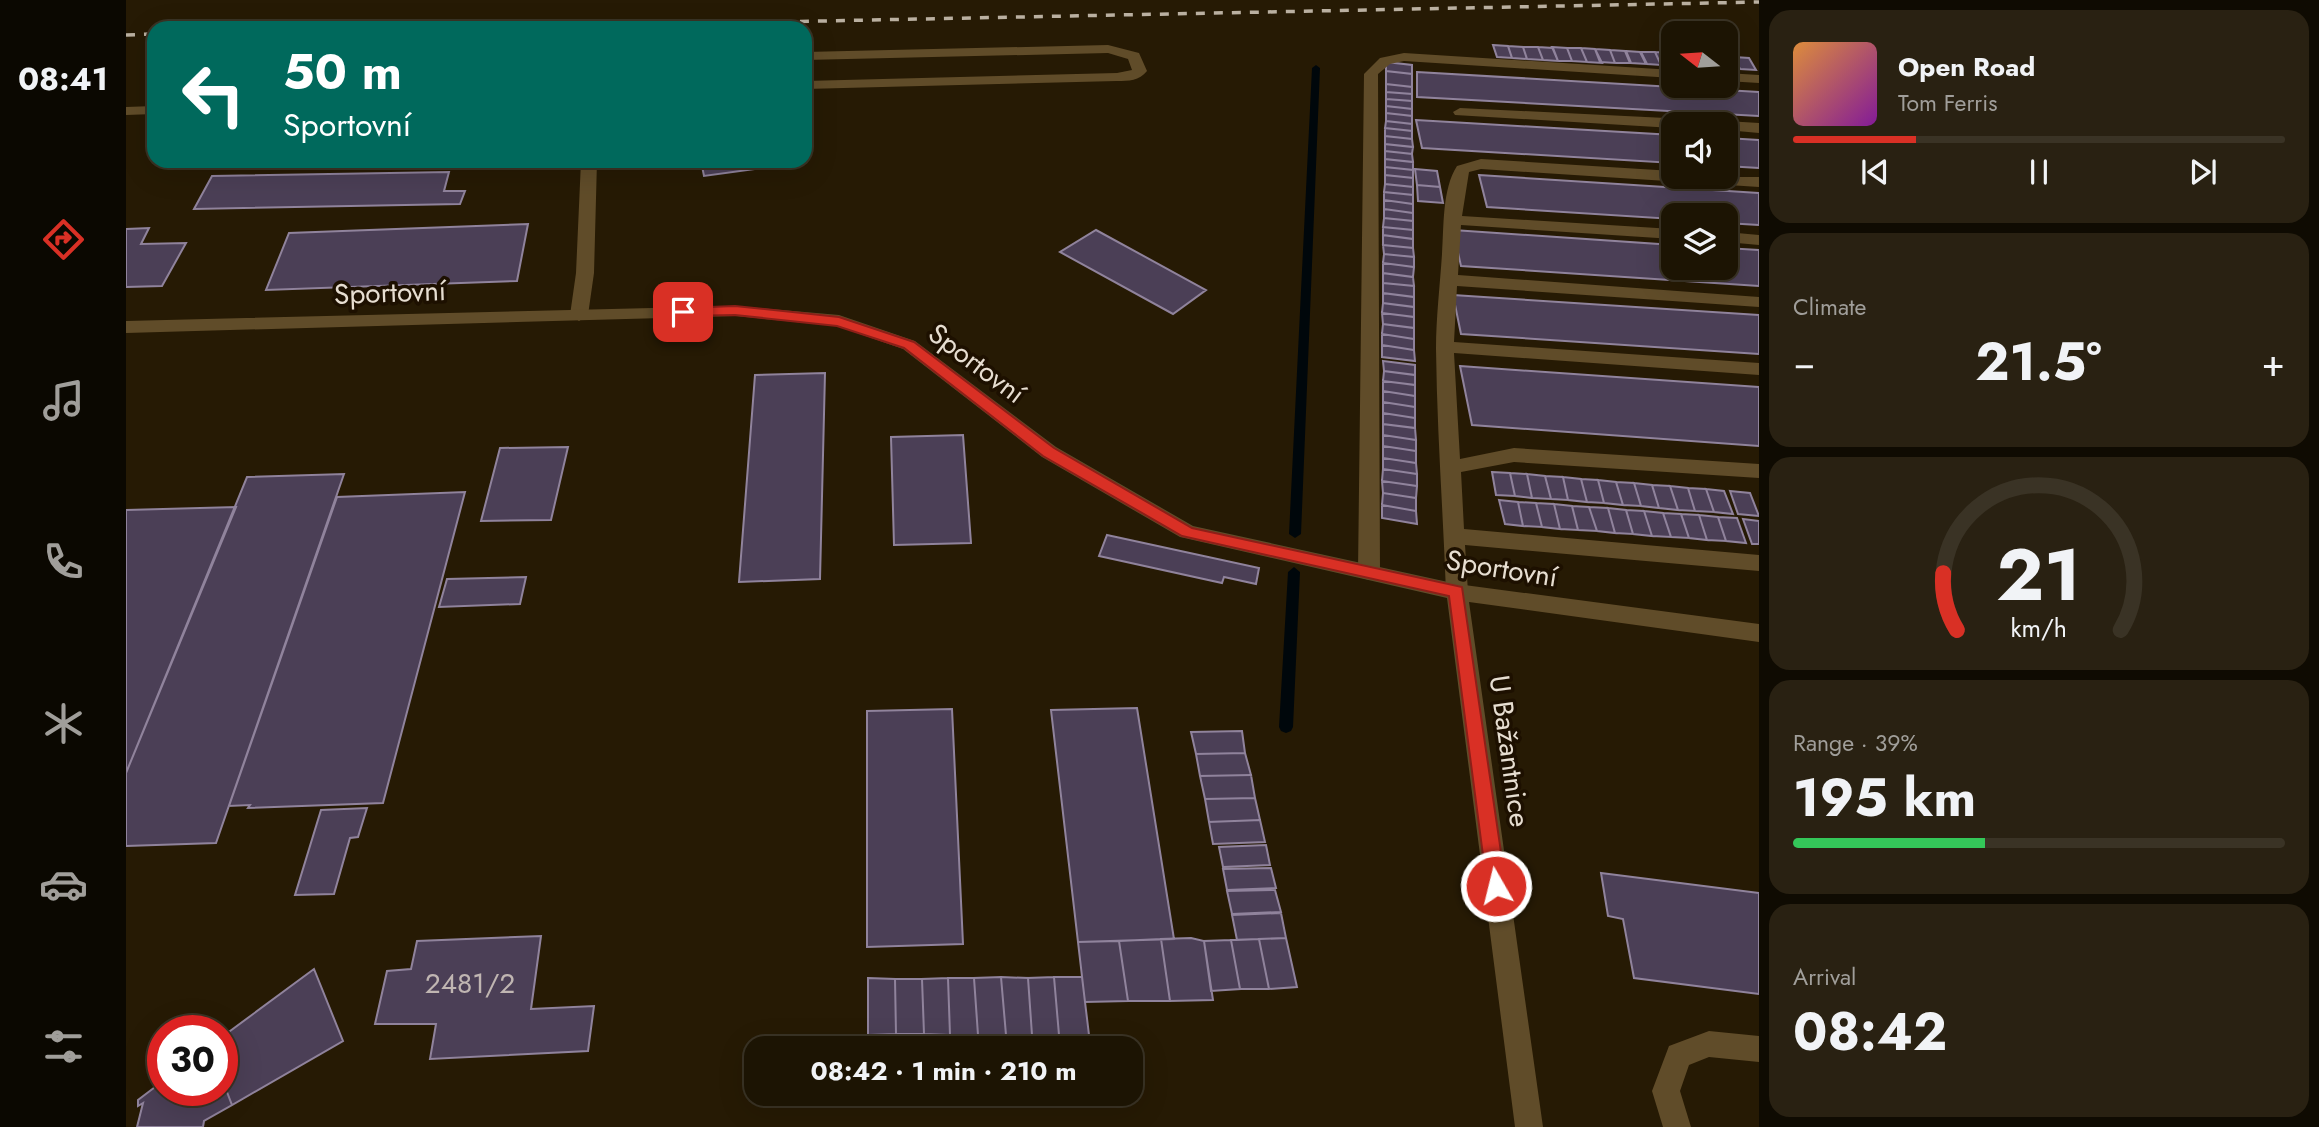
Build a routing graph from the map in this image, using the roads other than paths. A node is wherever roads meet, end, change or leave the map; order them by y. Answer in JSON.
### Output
{"nodes":[{"id":1,"x":812,"y":56,"type":"edge"},
{"id":2,"x":1661,"y":73,"type":"edge"},
{"id":3,"x":1738,"y":78,"type":"edge"},
{"id":4,"x":1759,"y":79,"type":"edge"},
{"id":5,"x":812,"y":85,"type":"edge"},
{"id":6,"x":147,"y":110,"type":"edge"},
{"id":7,"x":126,"y":111,"type":"edge"},
{"id":8,"x":1460,"y":112,"type":"dead end"},
{"id":9,"x":1661,"y":123,"type":"edge"},
{"id":10,"x":1738,"y":127,"type":"edge"},
{"id":11,"x":1759,"y":128,"type":"edge"},
{"id":12,"x":589,"y":168,"type":"edge"},
{"id":13,"x":1661,"y":175,"type":"edge"},
{"id":14,"x":1738,"y":181,"type":"edge"},
{"id":15,"x":1759,"y":182,"type":"edge"},
{"id":16,"x":1453,"y":220,"type":"junction"},
{"id":17,"x":1661,"y":233,"type":"edge"},
{"id":18,"x":1738,"y":238,"type":"edge"},
{"id":19,"x":1759,"y":240,"type":"edge"},
{"id":20,"x":1451,"y":281,"type":"junction"},
{"id":21,"x":1759,"y":302,"type":"edge"},
{"id":22,"x":579,"y":315,"type":"junction"},
{"id":23,"x":126,"y":327,"type":"edge"},
{"id":24,"x":1445,"y":347,"type":"junction"},
{"id":25,"x":1759,"y":369,"type":"edge"},
{"id":26,"x":1449,"y":468,"type":"junction"},
{"id":27,"x":1759,"y":471,"type":"edge"},
{"id":28,"x":1453,"y":536,"type":"junction"},
{"id":29,"x":1759,"y":563,"type":"edge"},
{"id":30,"x":1369,"y":572,"type":"junction"},
{"id":31,"x":1457,"y":592,"type":"junction"},
{"id":32,"x":1759,"y":633,"type":"edge"},
{"id":33,"x":1759,"y":1049,"type":"edge"},
{"id":34,"x":1529,"y":1127,"type":"edge"},
{"id":35,"x":1677,"y":1127,"type":"edge"}],
"edges":[{"from":1,"to":5,"type":"street"},
{"from":2,"to":30,"type":"street"},
{"from":3,"to":4,"type":"street"},
{"from":6,"to":7,"type":"street"},
{"from":8,"to":9,"type":"street"},
{"from":10,"to":11,"type":"street"},
{"from":12,"to":22,"type":"street"},
{"from":13,"to":16,"type":"street","name":"U Bažantnice"},
{"from":14,"to":15,"type":"street"},
{"from":16,"to":17,"type":"street"},
{"from":16,"to":20,"type":"street","name":"U Bažantnice"},
{"from":18,"to":19,"type":"street"},
{"from":20,"to":21,"type":"street"},
{"from":20,"to":24,"type":"street","name":"U Bažantnice"},
{"from":22,"to":23,"type":"street","name":"Sportovní"},
{"from":22,"to":30,"type":"street","name":"Sportovní"},
{"from":24,"to":25,"type":"street"},
{"from":24,"to":26,"type":"street","name":"U Bažantnice"},
{"from":26,"to":27,"type":"street"},
{"from":26,"to":28,"type":"street","name":"U Bažantnice"},
{"from":28,"to":29,"type":"street"},
{"from":28,"to":31,"type":"street","name":"U Bažantnice"},
{"from":30,"to":31,"type":"street","name":"Sportovní"},
{"from":31,"to":32,"type":"street","name":"Sportovní"},
{"from":31,"to":34,"type":"street","name":"U Bažantnice"},
{"from":33,"to":35,"type":"street"}]}
